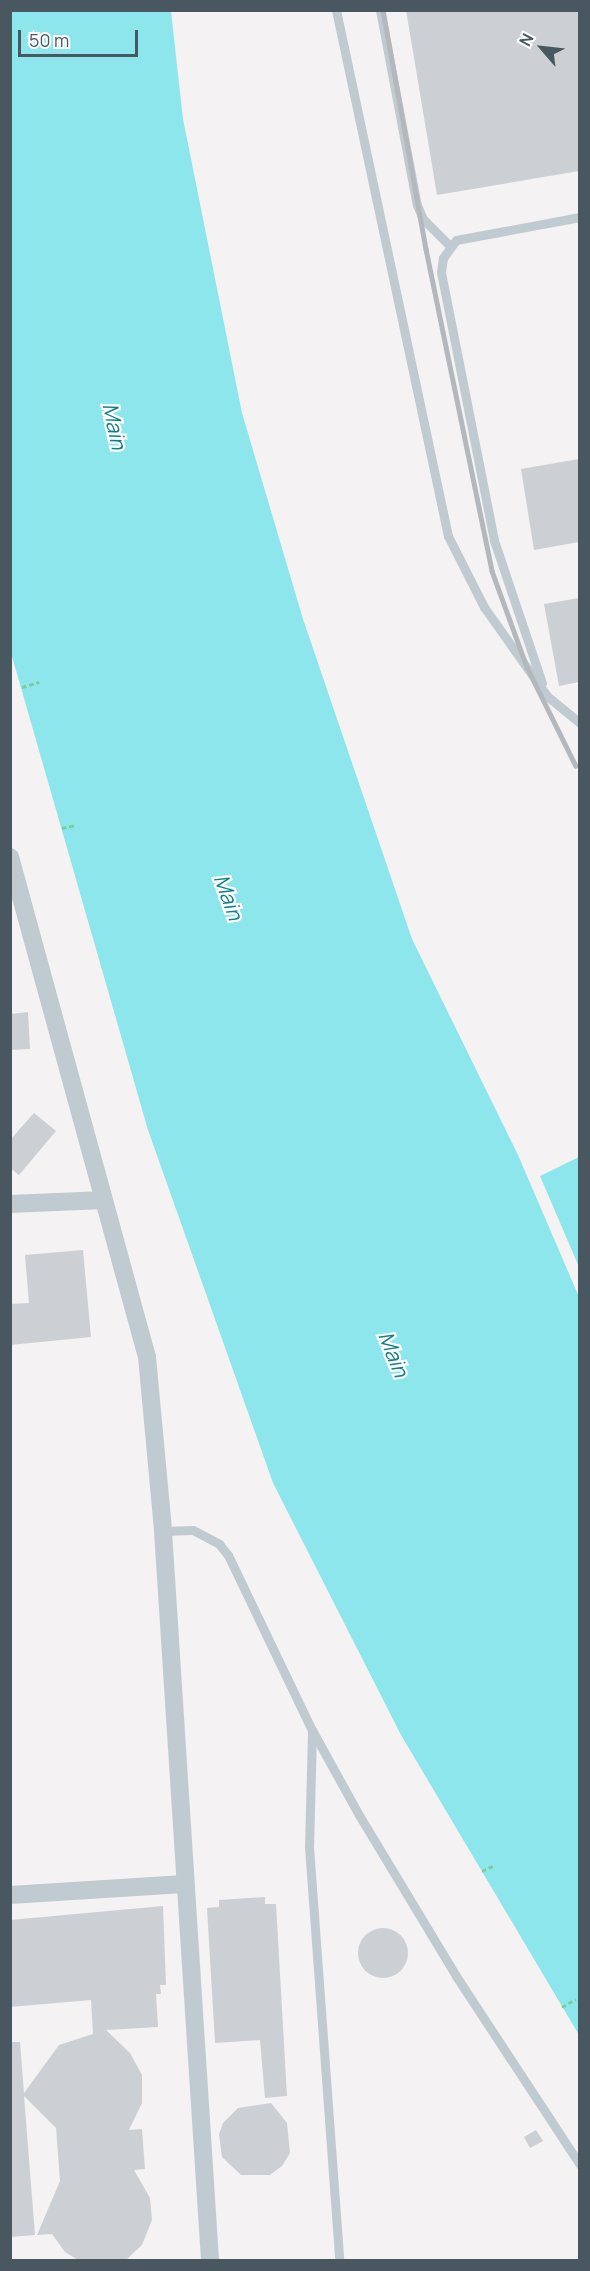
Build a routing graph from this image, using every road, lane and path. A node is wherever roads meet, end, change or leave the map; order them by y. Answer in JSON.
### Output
{"nodes":[{"id":1,"x":336,"y":10,"type":"edge"},
{"id":2,"x":380,"y":10,"type":"edge"},
{"id":3,"x":579,"y":218,"type":"edge"},
{"id":4,"x":450,"y":246,"type":"junction"},
{"id":5,"x":39,"y":682,"type":"dead end"},
{"id":6,"x":22,"y":687,"type":"dead end"},
{"id":7,"x":547,"y":696,"type":"junction"},
{"id":8,"x":579,"y":723,"type":"edge"},
{"id":9,"x":75,"y":825,"type":"dead end"},
{"id":10,"x":62,"y":828,"type":"dead end"},
{"id":11,"x":10,"y":857,"type":"edge"},
{"id":12,"x":104,"y":1200,"type":"junction"},
{"id":13,"x":10,"y":1204,"type":"edge"},
{"id":14,"x":163,"y":1531,"type":"junction"},
{"id":15,"x":312,"y":1730,"type":"junction"},
{"id":16,"x":495,"y":1864,"type":"dead end"},
{"id":17,"x":482,"y":1871,"type":"dead end"},
{"id":18,"x":184,"y":1884,"type":"junction"},
{"id":19,"x":10,"y":1895,"type":"edge"},
{"id":20,"x":576,"y":1999,"type":"dead end"},
{"id":21,"x":562,"y":2007,"type":"dead end"},
{"id":22,"x":579,"y":2164,"type":"edge"},
{"id":23,"x":210,"y":2260,"type":"edge"},
{"id":24,"x":339,"y":2260,"type":"edge"}],
"edges":[{"from":1,"to":7,"type":"lane"},
{"from":2,"to":4,"type":"lane"},
{"from":3,"to":4,"type":"lane"},
{"from":4,"to":7,"type":"lane"},
{"from":5,"to":6,"type":"path"},
{"from":7,"to":8,"type":"lane"},
{"from":9,"to":10,"type":"path"},
{"from":11,"to":12,"type":"street"},
{"from":12,"to":13,"type":"street"},
{"from":12,"to":14,"type":"street"},
{"from":14,"to":15,"type":"lane"},
{"from":14,"to":18,"type":"street"},
{"from":15,"to":22,"type":"lane"},
{"from":15,"to":24,"type":"lane"},
{"from":16,"to":17,"type":"path"},
{"from":18,"to":19,"type":"street"},
{"from":18,"to":23,"type":"street"},
{"from":20,"to":21,"type":"path"}]}
